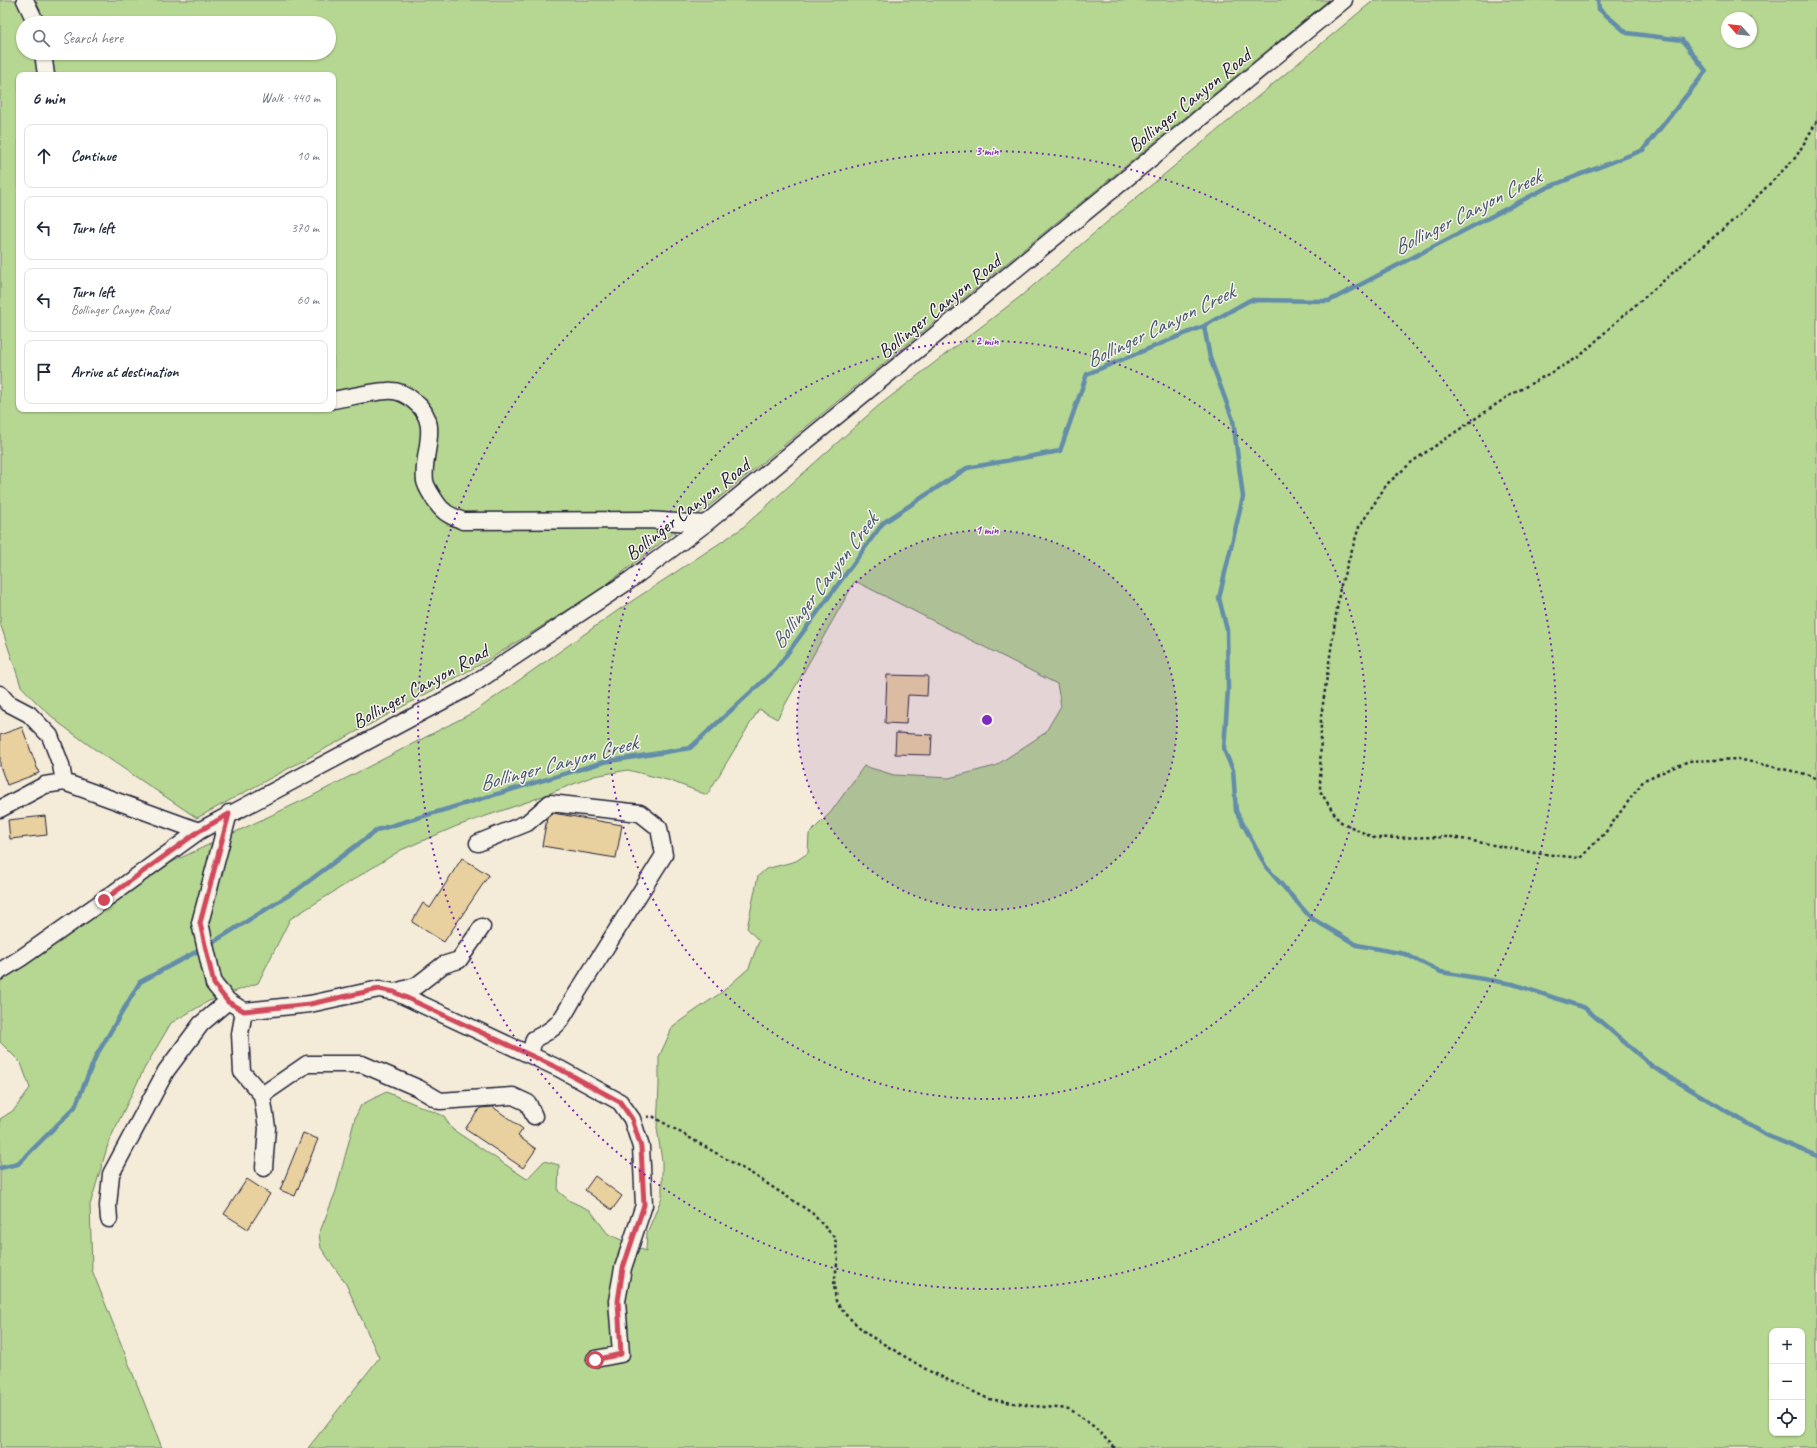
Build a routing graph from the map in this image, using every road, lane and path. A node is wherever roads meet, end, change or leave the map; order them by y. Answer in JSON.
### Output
{"nodes":[{"id":1,"x":25,"y":0,"type":"edge"},
{"id":2,"x":1344,"y":0,"type":"edge"},
{"id":3,"x":33,"y":16,"type":"edge"},
{"id":4,"x":44,"y":60,"type":"edge"},
{"id":5,"x":46,"y":72,"type":"edge"},
{"id":6,"x":1817,"y":121,"type":"edge"},
{"id":7,"x":336,"y":399,"type":"edge"},
{"id":8,"x":705,"y":524,"type":"junction"},
{"id":9,"x":0,"y":694,"type":"edge"},
{"id":10,"x":1817,"y":779,"type":"edge"},
{"id":11,"x":64,"y":782,"type":"junction"},
{"id":12,"x":0,"y":810,"type":"edge"},
{"id":13,"x":229,"y":814,"type":"junction"},
{"id":14,"x":199,"y":831,"type":"junction"},
{"id":15,"x":478,"y":843,"type":"dead end"},
{"id":16,"x":482,"y":927,"type":"dead end"},
{"id":17,"x":0,"y":971,"type":"edge"},
{"id":18,"x":394,"y":992,"type":"junction"},
{"id":19,"x":228,"y":1002,"type":"junction"},
{"id":20,"x":244,"y":1011,"type":"junction"},
{"id":21,"x":530,"y":1056,"type":"junction"},
{"id":22,"x":262,"y":1095,"type":"junction"},
{"id":23,"x":534,"y":1116,"type":"dead end"},
{"id":24,"x":632,"y":1119,"type":"junction"},
{"id":25,"x":264,"y":1168,"type":"dead end"},
{"id":26,"x":109,"y":1219,"type":"dead end"},
{"id":27,"x":595,"y":1360,"type":"dead end"},
{"id":28,"x":1115,"y":1448,"type":"edge"}],
"edges":[{"from":1,"to":3,"type":"street"},
{"from":2,"to":8,"type":"street","name":"Bollinger Canyon Road"},
{"from":4,"to":5,"type":"street"},
{"from":6,"to":10,"type":"path"},
{"from":7,"to":8,"type":"street"},
{"from":8,"to":13,"type":"street","name":"Bollinger Canyon Road"},
{"from":9,"to":11,"type":"street"},
{"from":11,"to":12,"type":"street"},
{"from":11,"to":14,"type":"street"},
{"from":13,"to":14,"type":"street","name":"Bollinger Canyon Road"},
{"from":13,"to":19,"type":"street"},
{"from":14,"to":17,"type":"street","name":"Bollinger Canyon Road"},
{"from":15,"to":21,"type":"street"},
{"from":16,"to":18,"type":"street"},
{"from":18,"to":20,"type":"street"},
{"from":18,"to":21,"type":"street"},
{"from":19,"to":20,"type":"street"},
{"from":19,"to":26,"type":"street"},
{"from":20,"to":22,"type":"street"},
{"from":21,"to":24,"type":"street"},
{"from":22,"to":23,"type":"street"},
{"from":22,"to":25,"type":"street"},
{"from":24,"to":27,"type":"street"},
{"from":24,"to":28,"type":"path"}]}
